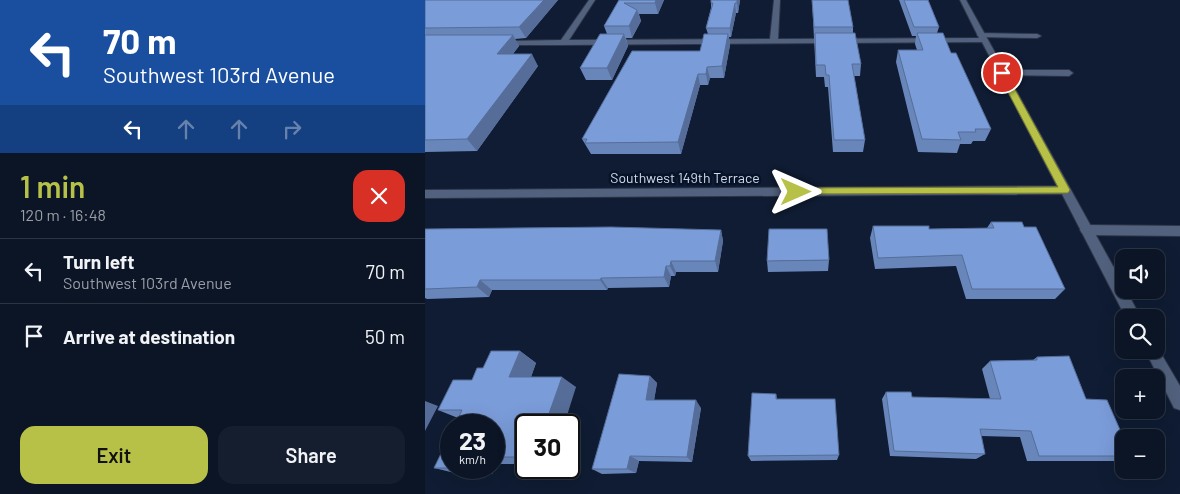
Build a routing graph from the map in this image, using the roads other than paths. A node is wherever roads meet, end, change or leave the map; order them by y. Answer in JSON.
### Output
{"nodes":[{"id":1,"x":592,"y":0,"type":"edge"},
{"id":2,"x":777,"y":0,"type":"edge"},
{"id":3,"x":963,"y":0,"type":"edge"},
{"id":4,"x":1037,"y":36,"type":"dead end"},
{"id":5,"x":983,"y":37,"type":"junction"},
{"id":6,"x":774,"y":41,"type":"junction"},
{"id":7,"x":494,"y":43,"type":"edge"},
{"id":8,"x":563,"y":43,"type":"junction"},
{"id":9,"x":1002,"y":73,"type":"junction"},
{"id":10,"x":1069,"y":73,"type":"dead end"},
{"id":11,"x":1065,"y":190,"type":"junction"},
{"id":12,"x":425,"y":194,"type":"edge"},
{"id":13,"x":1086,"y":230,"type":"junction"},
{"id":14,"x":1180,"y":231,"type":"edge"},
{"id":15,"x":1129,"y":309,"type":"edge"},
{"id":16,"x":1157,"y":359,"type":"edge"},
{"id":17,"x":1180,"y":402,"type":"edge"}],
"edges":[{"from":1,"to":8,"type":"street"},
{"from":2,"to":6,"type":"street"},
{"from":3,"to":5,"type":"street"},
{"from":4,"to":5,"type":"street"},
{"from":5,"to":6,"type":"street"},
{"from":5,"to":9,"type":"street"},
{"from":6,"to":8,"type":"street"},
{"from":7,"to":8,"type":"street"},
{"from":9,"to":10,"type":"street"},
{"from":9,"to":11,"type":"street"},
{"from":11,"to":12,"type":"street","name":"Southwest 149th Terrace"},
{"from":11,"to":13,"type":"street"},
{"from":13,"to":14,"type":"street"},
{"from":13,"to":15,"type":"street"},
{"from":16,"to":17,"type":"street"}]}
